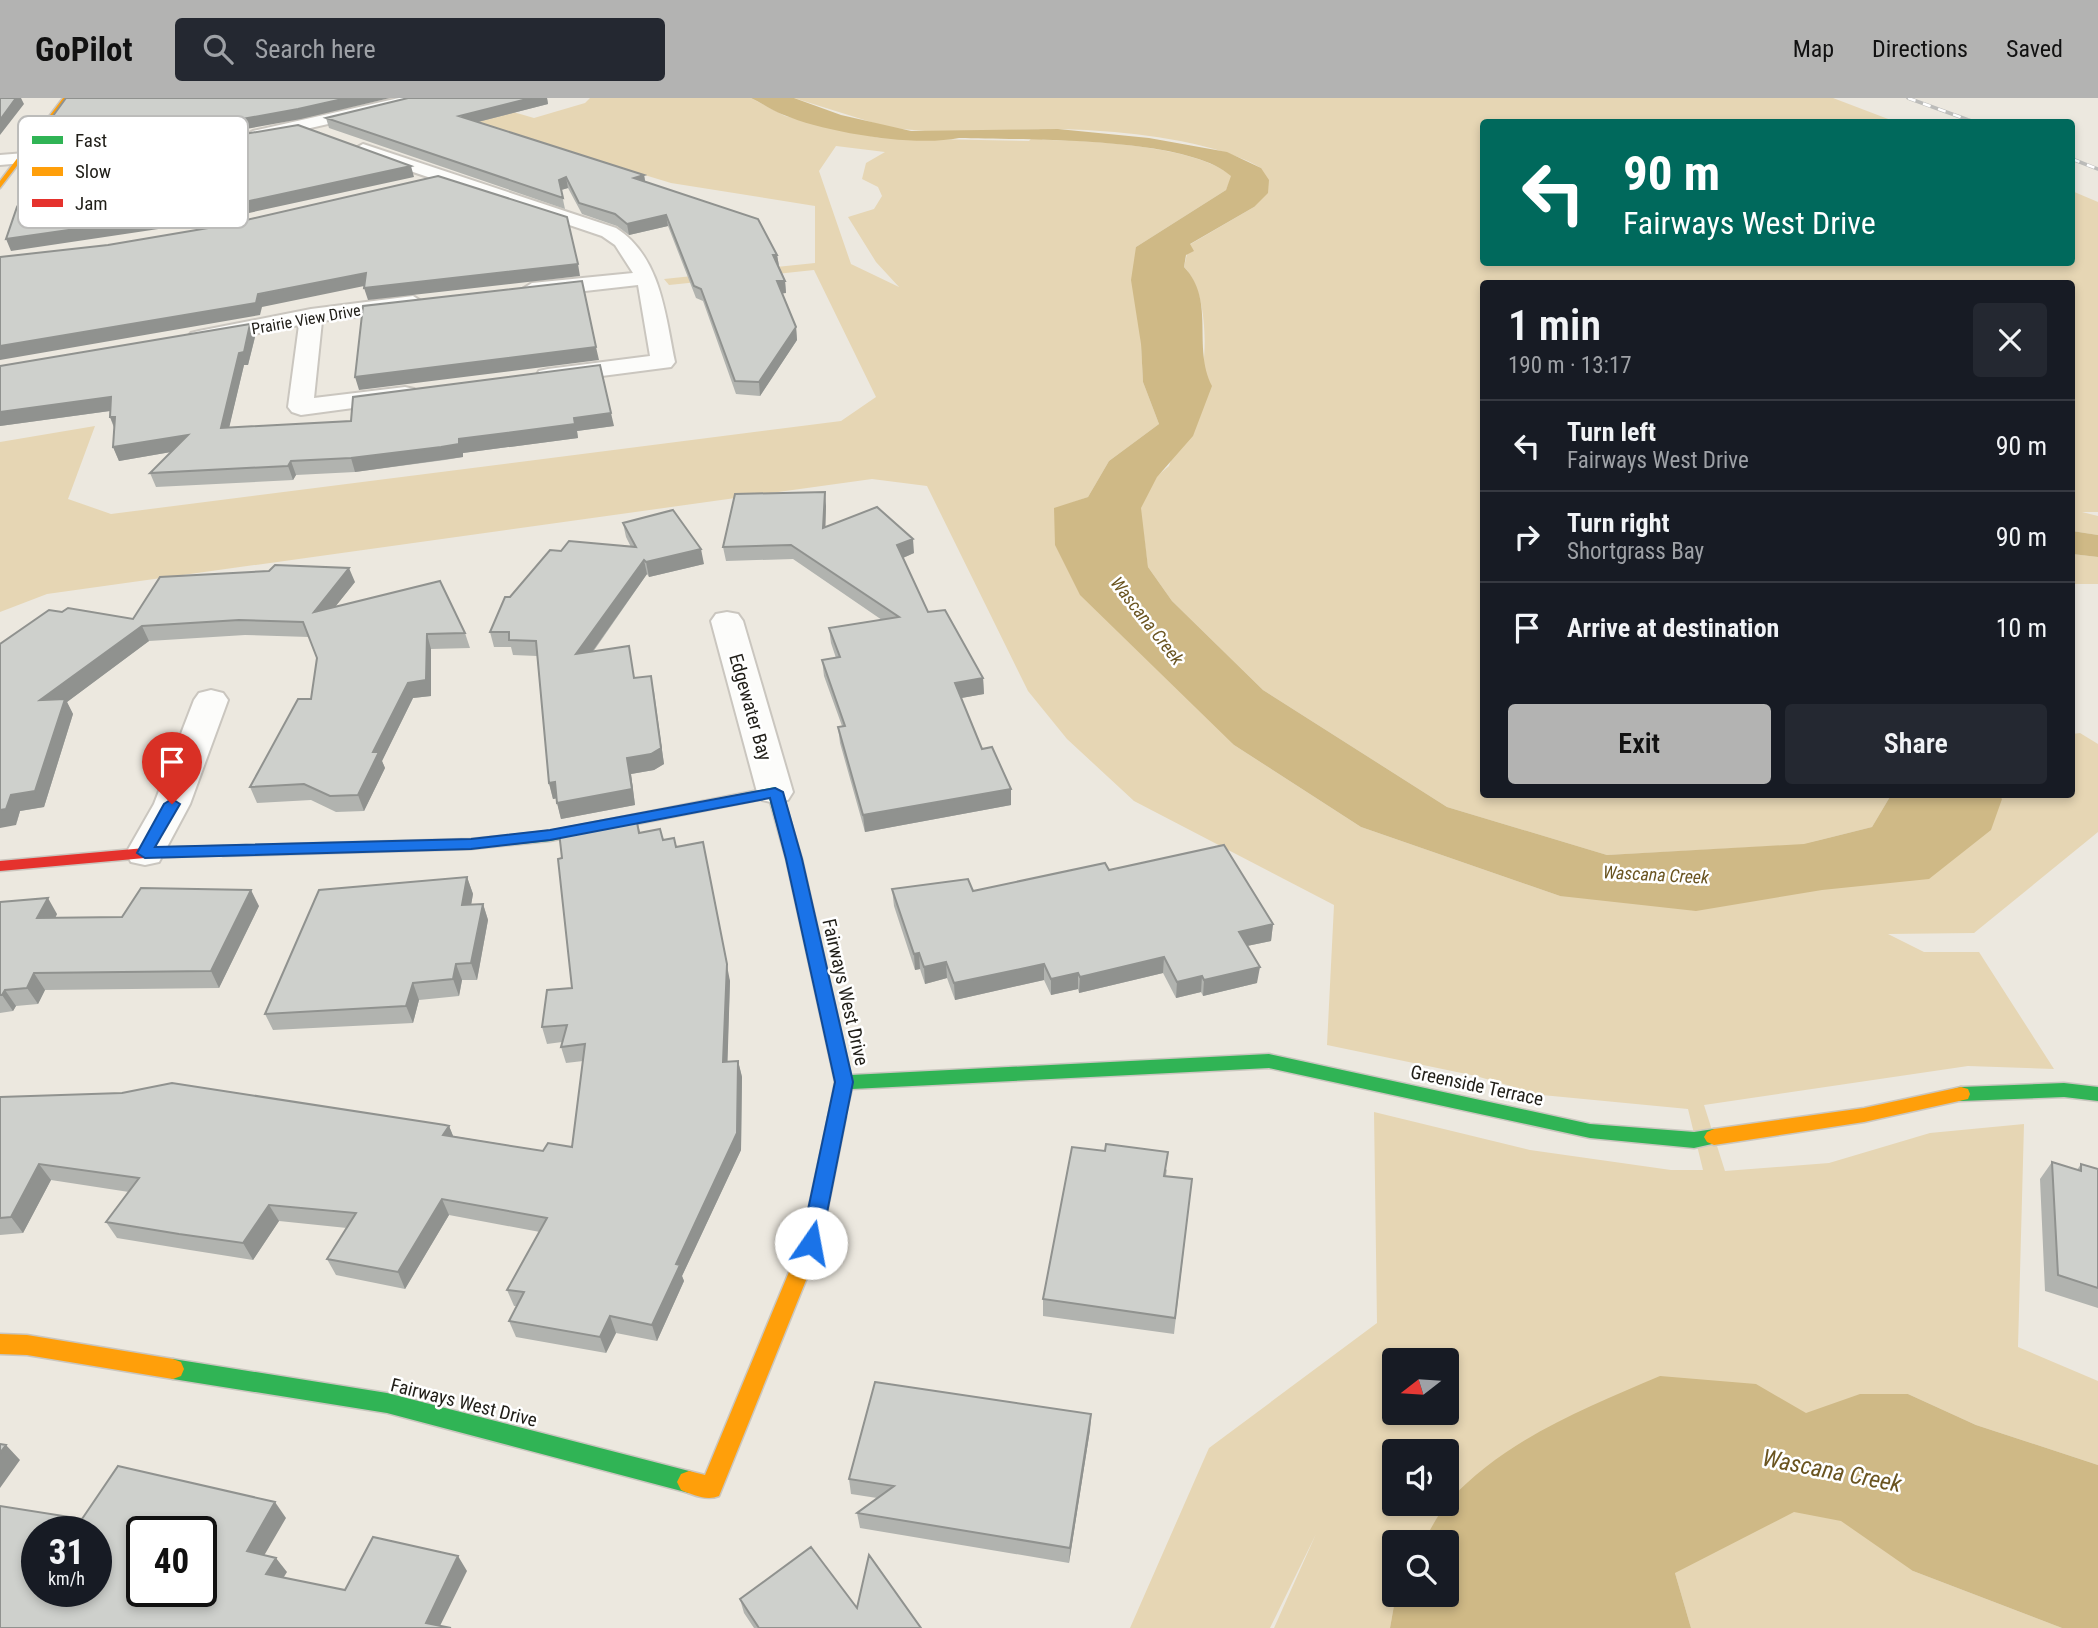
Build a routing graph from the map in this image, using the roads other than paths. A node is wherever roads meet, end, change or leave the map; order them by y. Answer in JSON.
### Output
{"nodes":[{"id":1,"x":66,"y":98,"type":"edge"},
{"id":2,"x":421,"y":98,"type":"edge"},
{"id":3,"x":52,"y":116,"type":"edge"},
{"id":4,"x":302,"y":127,"type":"junction"},
{"id":5,"x":248,"y":137,"type":"edge"},
{"id":6,"x":18,"y":159,"type":"edge"},
{"id":7,"x":0,"y":160,"type":"edge"},
{"id":8,"x":18,"y":160,"type":"edge"},
{"id":9,"x":442,"y":178,"type":"junction"},
{"id":10,"x":0,"y":186,"type":"edge"},
{"id":11,"x":405,"y":188,"type":"edge"},
{"id":12,"x":647,"y":278,"type":"junction"},
{"id":13,"x":512,"y":292,"type":"edge"},
{"id":14,"x":435,"y":300,"type":"edge"},
{"id":15,"x":311,"y":316,"type":"junction"},
{"id":16,"x":178,"y":342,"type":"edge"},
{"id":17,"x":528,"y":379,"type":"edge"},
{"id":18,"x":435,"y":390,"type":"edge"},
{"id":19,"x":727,"y":621,"type":"dead end"},
{"id":20,"x":211,"y":700,"type":"dead end"},
{"id":21,"x":775,"y":792,"type":"junction"},
{"id":22,"x":145,"y":853,"type":"junction"},
{"id":23,"x":0,"y":866,"type":"edge"},
{"id":24,"x":844,"y":1082,"type":"junction"},
{"id":25,"x":2098,"y":1094,"type":"edge"},
{"id":26,"x":0,"y":1344,"type":"edge"}],
"edges":[{"from":1,"to":3,"type":"street"},
{"from":2,"to":4,"type":"street"},
{"from":4,"to":5,"type":"street"},
{"from":4,"to":9,"type":"street"},
{"from":6,"to":7,"type":"street"},
{"from":8,"to":10,"type":"street"},
{"from":9,"to":11,"type":"street"},
{"from":9,"to":12,"type":"street"},
{"from":12,"to":13,"type":"street"},
{"from":12,"to":17,"type":"street"},
{"from":14,"to":15,"type":"street","name":"Prairie View Drive"},
{"from":15,"to":16,"type":"street","name":"Prairie View Drive"},
{"from":15,"to":18,"type":"street"},
{"from":19,"to":21,"type":"street","name":"Edgewater Bay"},
{"from":20,"to":22,"type":"street"},
{"from":21,"to":22,"type":"street"},
{"from":21,"to":24,"type":"street","name":"Fairways West Drive"},
{"from":22,"to":23,"type":"street"},
{"from":24,"to":25,"type":"street","name":"Greenside Terrace"},
{"from":24,"to":26,"type":"street","name":"Fairways West Drive"}]}
